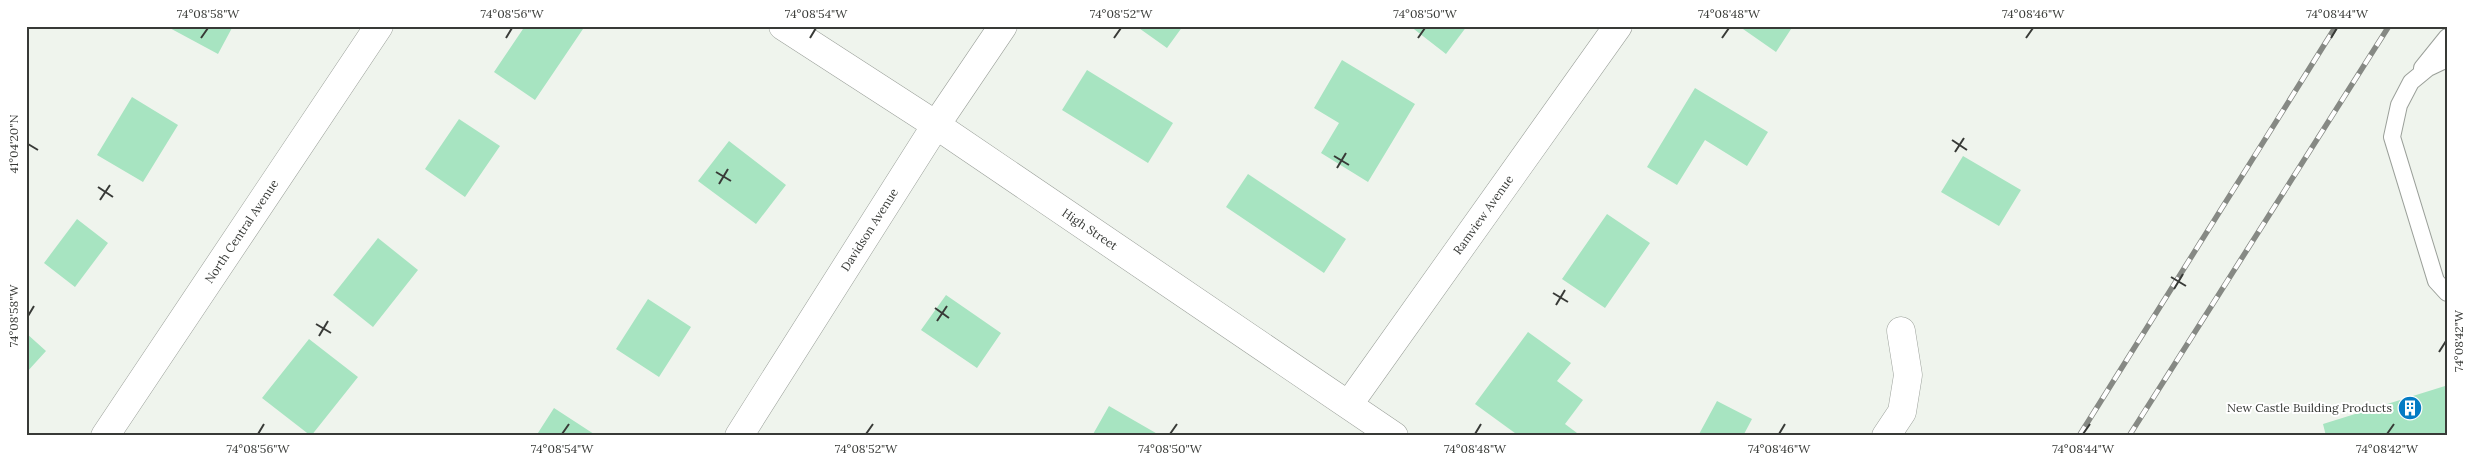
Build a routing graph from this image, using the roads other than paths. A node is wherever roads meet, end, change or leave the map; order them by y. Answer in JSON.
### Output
{"nodes":[{"id":1,"x":379,"y":26,"type":"edge"},
{"id":2,"x":783,"y":26,"type":"edge"},
{"id":3,"x":1003,"y":26,"type":"edge"},
{"id":4,"x":1618,"y":26,"type":"edge"},
{"id":5,"x":2447,"y":37,"type":"edge"},
{"id":6,"x":2447,"y":59,"type":"edge"},
{"id":7,"x":2411,"y":82,"type":"junction"},
{"id":8,"x":936,"y":125,"type":"junction"},
{"id":9,"x":2447,"y":293,"type":"edge"},
{"id":10,"x":1901,"y":331,"type":"dead end"},
{"id":11,"x":1350,"y":404,"type":"junction"},
{"id":12,"x":104,"y":436,"type":"edge"},
{"id":13,"x":739,"y":436,"type":"edge"},
{"id":14,"x":1394,"y":436,"type":"edge"},
{"id":15,"x":1886,"y":436,"type":"edge"}],
"edges":[{"from":1,"to":12,"type":"street","name":"North Central Avenue"},
{"from":2,"to":8,"type":"street","name":"High Street"},
{"from":3,"to":8,"type":"street","name":"Davidson Avenue"},
{"from":4,"to":11,"type":"street","name":"Ramview Avenue"},
{"from":5,"to":7,"type":"lane"},
{"from":6,"to":7,"type":"lane"},
{"from":7,"to":9,"type":"lane"},
{"from":8,"to":11,"type":"street","name":"High Street"},
{"from":8,"to":13,"type":"street","name":"Davidson Avenue"},
{"from":10,"to":15,"type":"street"},
{"from":11,"to":14,"type":"street","name":"High Street"}]}
